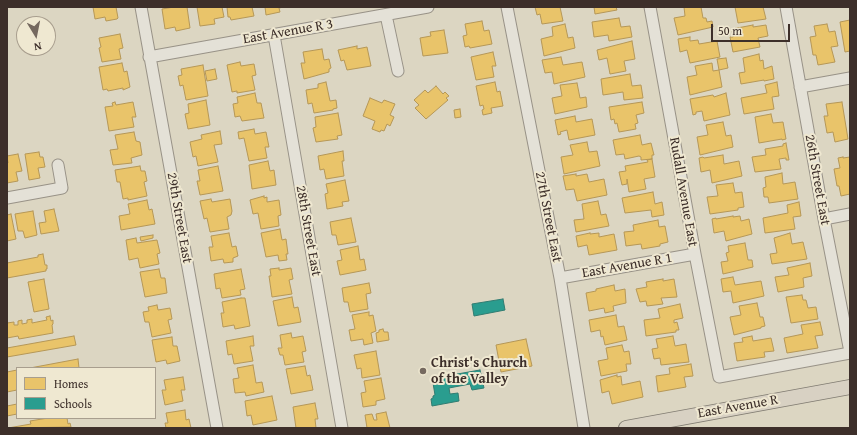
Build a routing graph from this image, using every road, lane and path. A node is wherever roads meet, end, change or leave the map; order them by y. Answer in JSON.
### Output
{"nodes":[{"id":1,"x":141,"y":7,"type":"edge"},
{"id":2,"x":428,"y":7,"type":"edge"},
{"id":3,"x":507,"y":7,"type":"edge"},
{"id":4,"x":650,"y":7,"type":"edge"},
{"id":5,"x":786,"y":7,"type":"edge"},
{"id":6,"x":386,"y":14,"type":"junction"},
{"id":7,"x":274,"y":35,"type":"junction"},
{"id":8,"x":149,"y":57,"type":"junction"},
{"id":9,"x":398,"y":71,"type":"dead end"},
{"id":10,"x":850,"y":78,"type":"edge"},
{"id":11,"x":800,"y":87,"type":"junction"},
{"id":12,"x":58,"y":165,"type":"dead end"},
{"id":13,"x":7,"y":198,"type":"edge"},
{"id":14,"x":850,"y":214,"type":"edge"},
{"id":15,"x":824,"y":219,"type":"junction"},
{"id":16,"x":695,"y":254,"type":"junction"},
{"id":17,"x":560,"y":278,"type":"junction"},
{"id":18,"x":850,"y":353,"type":"edge"},
{"id":19,"x":850,"y":387,"type":"edge"},
{"id":20,"x":217,"y":428,"type":"edge"},
{"id":21,"x":342,"y":428,"type":"edge"},
{"id":22,"x":584,"y":428,"type":"edge"},
{"id":23,"x":626,"y":428,"type":"edge"}],
"edges":[{"from":1,"to":8,"type":"street","name":"29th Street East"},
{"from":2,"to":6,"type":"street","name":"East Avenue R 3"},
{"from":3,"to":17,"type":"street","name":"27th Street East"},
{"from":4,"to":16,"type":"street","name":"Rudall Avenue East"},
{"from":5,"to":11,"type":"street","name":"26th Street East"},
{"from":6,"to":7,"type":"street","name":"East Avenue R 3"},
{"from":6,"to":9,"type":"street"},
{"from":7,"to":8,"type":"street","name":"East Avenue R 3"},
{"from":7,"to":21,"type":"street","name":"28th Street East"},
{"from":8,"to":20,"type":"street","name":"29th Street East"},
{"from":10,"to":11,"type":"street"},
{"from":11,"to":15,"type":"street","name":"26th Street East"},
{"from":12,"to":13,"type":"street"},
{"from":14,"to":15,"type":"street"},
{"from":15,"to":18,"type":"street","name":"26th Street East"},
{"from":16,"to":17,"type":"street","name":"East Avenue R 1"},
{"from":16,"to":18,"type":"street","name":"Rudall Avenue East"},
{"from":17,"to":22,"type":"street","name":"27th Street East"},
{"from":19,"to":23,"type":"main road","name":"East Avenue R"}]}
